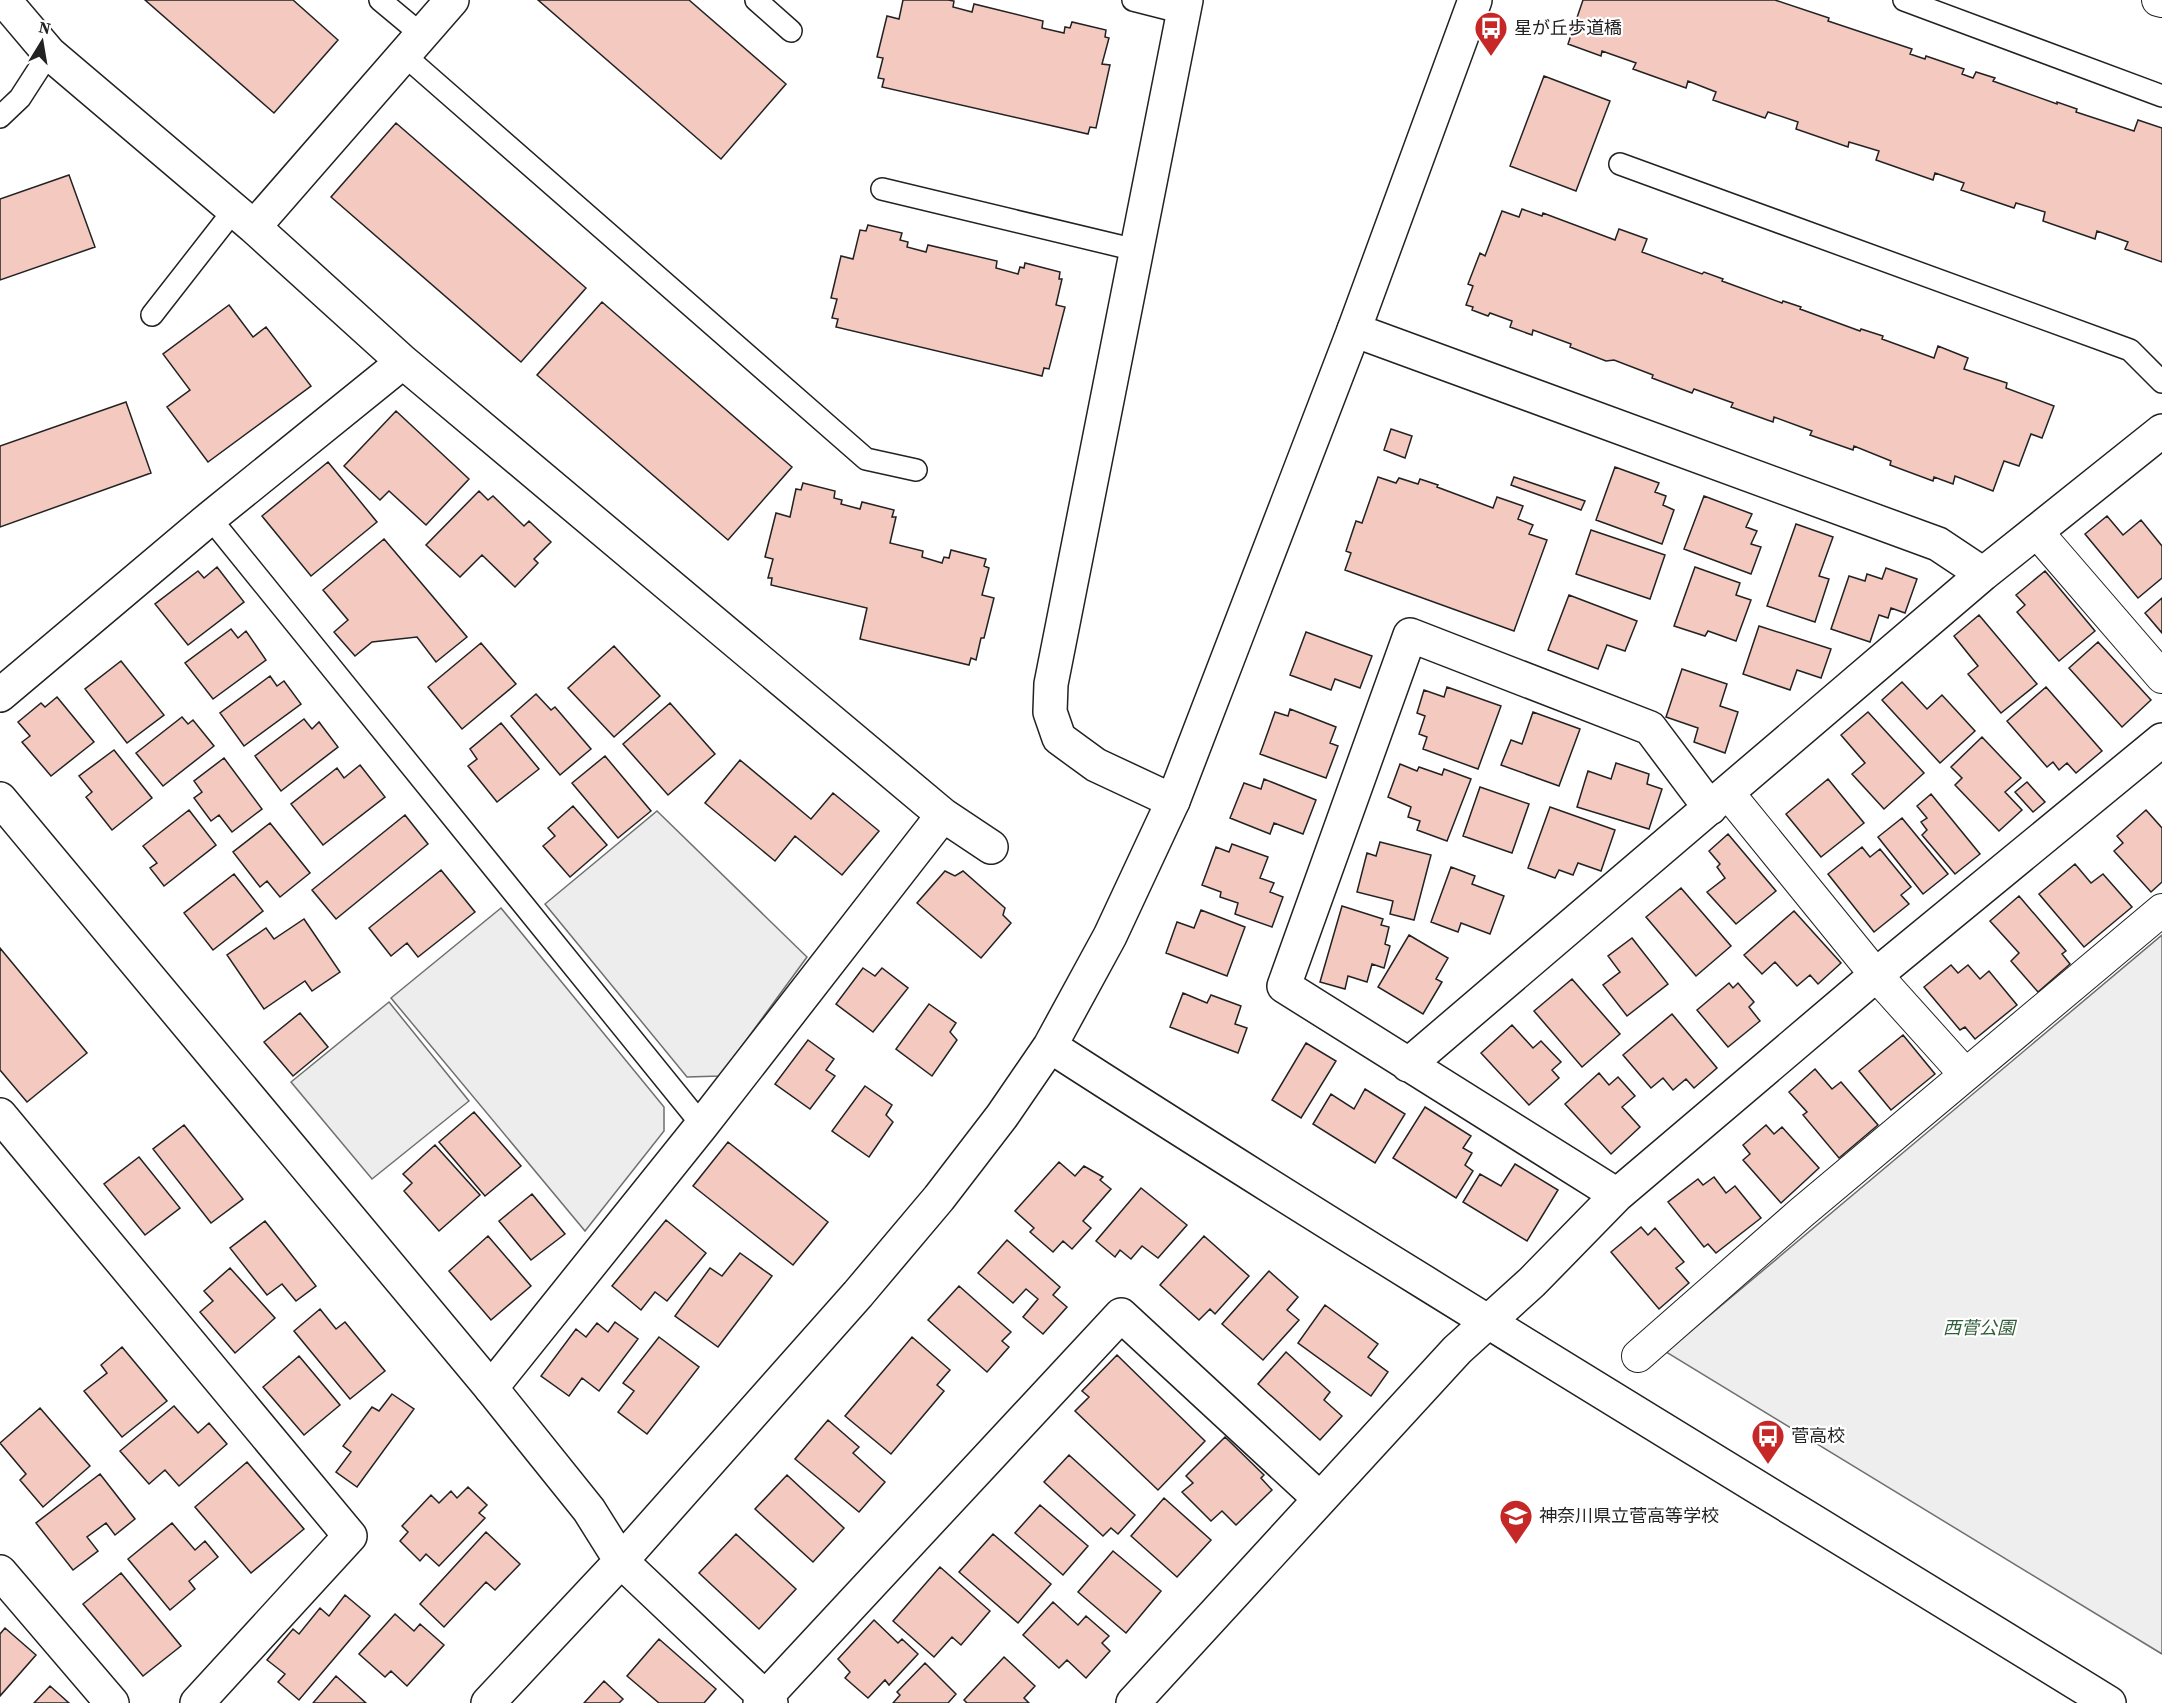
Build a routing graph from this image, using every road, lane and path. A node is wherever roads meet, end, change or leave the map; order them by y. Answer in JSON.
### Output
{"nodes":[{"id":1,"x":4,"y":0,"type":"edge"},
{"id":2,"x":380,"y":0,"type":"edge"},
{"id":3,"x":452,"y":0,"type":"edge"},
{"id":4,"x":756,"y":0,"type":"edge"},
{"id":5,"x":1133,"y":0,"type":"edge"},
{"id":6,"x":1475,"y":0,"type":"edge"},
{"id":7,"x":1904,"y":0,"type":"edge"},
{"id":8,"x":1185,"y":7,"type":"edge"},
{"id":9,"x":791,"y":30,"type":"dead end"},
{"id":10,"x":413,"y":45,"type":"junction"},
{"id":11,"x":49,"y":54,"type":"junction"},
{"id":12,"x":2162,"y":96,"type":"edge"},
{"id":13,"x":0,"y":117,"type":"edge"},
{"id":14,"x":1620,"y":164,"type":"dead end"},
{"id":15,"x":882,"y":189,"type":"dead end"},
{"id":16,"x":244,"y":219,"type":"junction"},
{"id":17,"x":1136,"y":250,"type":"junction"},
{"id":18,"x":152,"y":315,"type":"dead end"},
{"id":19,"x":1354,"y":330,"type":"junction"},
{"id":20,"x":403,"y":362,"type":"junction"},
{"id":21,"x":2162,"y":382,"type":"edge"},
{"id":22,"x":2162,"y":431,"type":"edge"},
{"id":23,"x":915,"y":470,"type":"dead end"},
{"id":24,"x":210,"y":518,"type":"junction"},
{"id":25,"x":2037,"y":531,"type":"junction"},
{"id":26,"x":1983,"y":574,"type":"junction"},
{"id":27,"x":2162,"y":677,"type":"edge"},
{"id":28,"x":0,"y":695,"type":"edge"},
{"id":29,"x":2162,"y":741,"type":"edge"},
{"id":30,"x":0,"y":799,"type":"edge"},
{"id":31,"x":1719,"y":800,"type":"junction"},
{"id":32,"x":1173,"y":801,"type":"junction"},
{"id":33,"x":943,"y":815,"type":"junction"},
{"id":34,"x":991,"y":847,"type":"dead end"},
{"id":35,"x":2162,"y":910,"type":"edge"},
{"id":36,"x":1876,"y":975,"type":"junction"},
{"id":37,"x":1050,"y":1046,"type":"junction"},
{"id":38,"x":1408,"y":1065,"type":"junction"},
{"id":39,"x":1965,"y":1074,"type":"junction"},
{"id":40,"x":0,"y":1115,"type":"edge"},
{"id":41,"x":702,"y":1125,"type":"junction"},
{"id":42,"x":1617,"y":1195,"type":"junction"},
{"id":43,"x":1489,"y":1323,"type":"junction"},
{"id":44,"x":1638,"y":1356,"type":"dead end"},
{"id":45,"x":491,"y":1388,"type":"junction"},
{"id":46,"x":1320,"y":1499,"type":"junction"},
{"id":47,"x":621,"y":1561,"type":"junction"},
{"id":48,"x":0,"y":1572,"type":"edge"},
{"id":49,"x":765,"y":1701,"type":"edge"},
{"id":50,"x":112,"y":1703,"type":"edge"},
{"id":51,"x":197,"y":1703,"type":"edge"},
{"id":52,"x":488,"y":1703,"type":"edge"},
{"id":53,"x":1133,"y":1703,"type":"edge"},
{"id":54,"x":2109,"y":1703,"type":"edge"}],
"edges":[{"from":1,"to":11,"type":"street"},
{"from":2,"to":10,"type":"lane"},
{"from":3,"to":10,"type":"street"},
{"from":4,"to":9,"type":"lane"},
{"from":5,"to":8,"type":"lane"},
{"from":6,"to":19,"type":"street"},
{"from":7,"to":12,"type":"lane"},
{"from":8,"to":17,"type":"street"},
{"from":10,"to":16,"type":"street"},
{"from":10,"to":23,"type":"lane"},
{"from":11,"to":13,"type":"lane"},
{"from":11,"to":16,"type":"street"},
{"from":14,"to":21,"type":"lane"},
{"from":15,"to":17,"type":"lane"},
{"from":16,"to":18,"type":"lane"},
{"from":16,"to":20,"type":"street"},
{"from":17,"to":32,"type":"street"},
{"from":19,"to":26,"type":"street"},
{"from":19,"to":32,"type":"street"},
{"from":20,"to":24,"type":"street"},
{"from":20,"to":33,"type":"street"},
{"from":22,"to":25,"type":"street"},
{"from":24,"to":28,"type":"street"},
{"from":24,"to":41,"type":"lane"},
{"from":25,"to":26,"type":"street"},
{"from":25,"to":27,"type":"street"},
{"from":26,"to":31,"type":"street"},
{"from":29,"to":36,"type":"street"},
{"from":30,"to":45,"type":"street"},
{"from":31,"to":36,"type":"street"},
{"from":31,"to":38,"type":"street"},
{"from":31,"to":38,"type":"street"},
{"from":32,"to":37,"type":"street"},
{"from":33,"to":34,"type":"street"},
{"from":33,"to":41,"type":"street"},
{"from":35,"to":39,"type":"street"},
{"from":36,"to":39,"type":"street"},
{"from":36,"to":42,"type":"street"},
{"from":37,"to":43,"type":"street"},
{"from":37,"to":47,"type":"street"},
{"from":38,"to":42,"type":"street"},
{"from":39,"to":44,"type":"street"},
{"from":40,"to":51,"type":"street"},
{"from":41,"to":45,"type":"street"},
{"from":42,"to":43,"type":"street"},
{"from":43,"to":46,"type":"street"},
{"from":43,"to":54,"type":"street"},
{"from":45,"to":47,"type":"street"},
{"from":46,"to":49,"type":"street"},
{"from":46,"to":53,"type":"street"},
{"from":47,"to":49,"type":"street"},
{"from":47,"to":52,"type":"street"},
{"from":48,"to":50,"type":"street"}]}
